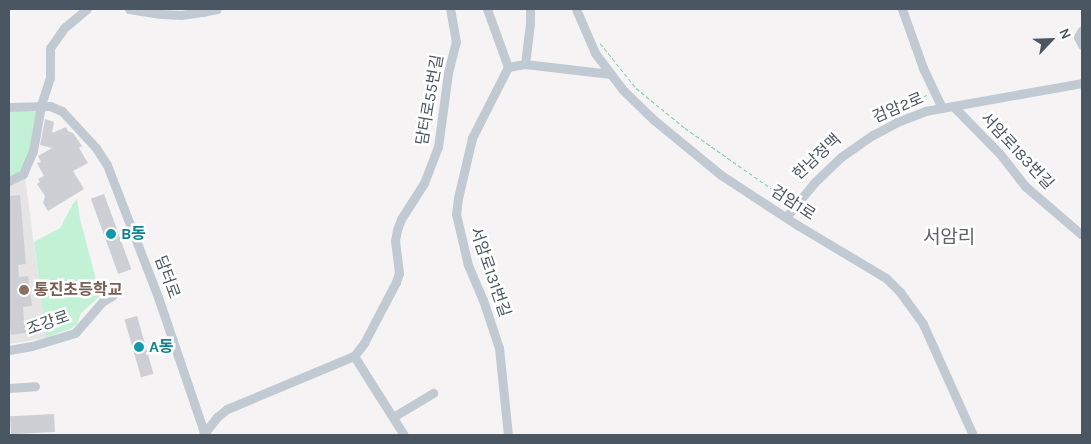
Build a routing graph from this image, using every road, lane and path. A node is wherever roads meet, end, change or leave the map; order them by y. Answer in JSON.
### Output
{"nodes":[{"id":1,"x":87,"y":9,"type":"edge"},
{"id":2,"x":129,"y":9,"type":"edge"},
{"id":3,"x":217,"y":9,"type":"edge"},
{"id":4,"x":450,"y":9,"type":"edge"},
{"id":5,"x":487,"y":9,"type":"edge"},
{"id":6,"x":530,"y":9,"type":"edge"},
{"id":7,"x":576,"y":9,"type":"edge"},
{"id":8,"x":902,"y":9,"type":"edge"},
{"id":9,"x":200,"y":10,"type":"edge"},
{"id":10,"x":1082,"y":30,"type":"edge"},
{"id":11,"x":598,"y":40,"type":"dead end"},
{"id":12,"x":1082,"y":45,"type":"edge"},
{"id":13,"x":525,"y":64,"type":"junction"},
{"id":14,"x":508,"y":67,"type":"junction"},
{"id":15,"x":610,"y":74,"type":"junction"},
{"id":16,"x":1082,"y":84,"type":"edge"},
{"id":17,"x":923,"y":87,"type":"dead end"},
{"id":18,"x":41,"y":105,"type":"junction"},
{"id":19,"x":953,"y":106,"type":"junction"},
{"id":20,"x":9,"y":107,"type":"edge"},
{"id":21,"x":942,"y":108,"type":"junction"},
{"id":22,"x":872,"y":126,"type":"dead end"},
{"id":23,"x":9,"y":181,"type":"edge"},
{"id":24,"x":789,"y":201,"type":"dead end"},
{"id":25,"x":786,"y":217,"type":"junction"},
{"id":26,"x":1082,"y":235,"type":"edge"},
{"id":27,"x":113,"y":295,"type":"dead end"},
{"id":28,"x":9,"y":350,"type":"edge"},
{"id":29,"x":354,"y":356,"type":"junction"},
{"id":30,"x":35,"y":386,"type":"dead end"},
{"id":31,"x":9,"y":388,"type":"edge"},
{"id":32,"x":432,"y":393,"type":"dead end"},
{"id":33,"x":393,"y":417,"type":"junction"},
{"id":34,"x":204,"y":434,"type":"edge"},
{"id":35,"x":404,"y":435,"type":"edge"},
{"id":36,"x":508,"y":435,"type":"edge"},
{"id":37,"x":973,"y":435,"type":"edge"}],
"edges":[{"from":1,"to":18,"type":"street"},
{"from":2,"to":9,"type":"street"},
{"from":3,"to":9,"type":"street"},
{"from":4,"to":29,"type":"street","name":"담터로55번길"},
{"from":5,"to":14,"type":"street"},
{"from":6,"to":13,"type":"street"},
{"from":7,"to":15,"type":"street","name":"검암1로"},
{"from":8,"to":21,"type":"street"},
{"from":10,"to":12,"type":"street"},
{"from":11,"to":24,"type":"path","name":"한남정맥"},
{"from":13,"to":14,"type":"street"},
{"from":13,"to":15,"type":"street"},
{"from":14,"to":36,"type":"street","name":"서암로131번길"},
{"from":15,"to":25,"type":"street","name":"검암1로"},
{"from":16,"to":19,"type":"street","name":"검암2로"},
{"from":17,"to":22,"type":"path"},
{"from":18,"to":20,"type":"street","name":"담터로"},
{"from":18,"to":23,"type":"street"},
{"from":18,"to":34,"type":"street","name":"담터로"},
{"from":19,"to":21,"type":"street","name":"검암2로"},
{"from":19,"to":26,"type":"street","name":"서암로183번길"},
{"from":21,"to":25,"type":"street","name":"검암2로"},
{"from":25,"to":37,"type":"street","name":"검암1로"},
{"from":27,"to":28,"type":"street","name":"조강로"},
{"from":29,"to":33,"type":"street"},
{"from":29,"to":34,"type":"street"},
{"from":30,"to":31,"type":"street"},
{"from":32,"to":33,"type":"street"},
{"from":33,"to":35,"type":"street"}]}
